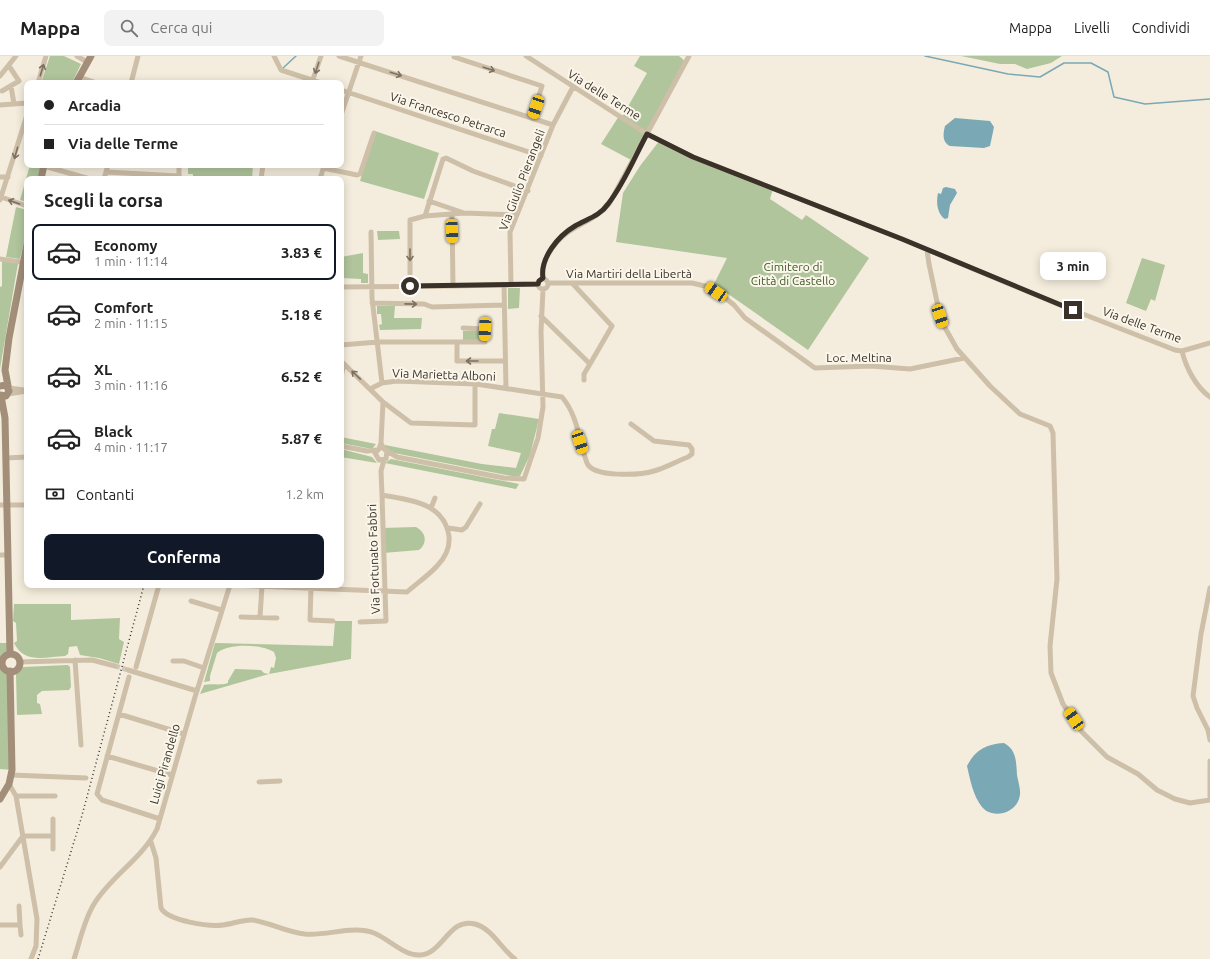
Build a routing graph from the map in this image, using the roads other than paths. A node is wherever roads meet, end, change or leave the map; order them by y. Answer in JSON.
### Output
{"nodes":[{"id":1,"x":16,"y":56,"type":"edge"},
{"id":2,"x":46,"y":56,"type":"edge"},
{"id":3,"x":77,"y":56,"type":"edge"},
{"id":4,"x":138,"y":56,"type":"edge"},
{"id":5,"x":274,"y":56,"type":"edge"},
{"id":6,"x":321,"y":56,"type":"edge"},
{"id":7,"x":339,"y":56,"type":"edge"},
{"id":8,"x":361,"y":56,"type":"edge"},
{"id":9,"x":454,"y":56,"type":"edge"},
{"id":10,"x":526,"y":56,"type":"edge"},
{"id":11,"x":689,"y":56,"type":"edge"},
{"id":12,"x":533,"y":58,"type":"edge"},
{"id":13,"x":89,"y":59,"type":"edge"},
{"id":14,"x":359,"y":62,"type":"junction"},
{"id":15,"x":9,"y":66,"type":"junction"},
{"id":16,"x":0,"y":76,"type":"edge"},
{"id":17,"x":39,"y":80,"type":"edge"},
{"id":18,"x":78,"y":80,"type":"edge"},
{"id":19,"x":132,"y":80,"type":"edge"},
{"id":20,"x":307,"y":80,"type":"edge"},
{"id":21,"x":313,"y":80,"type":"edge"},
{"id":22,"x":11,"y":86,"type":"junction"},
{"id":23,"x":573,"y":87,"type":"junction"},
{"id":24,"x":344,"y":91,"type":"edge"},
{"id":25,"x":2,"y":92,"type":"dead end"},
{"id":26,"x":349,"y":92,"type":"junction"},
{"id":27,"x":24,"y":103,"type":"edge"},
{"id":28,"x":14,"y":104,"type":"junction"},
{"id":29,"x":0,"y":105,"type":"edge"},
{"id":30,"x":344,"y":106,"type":"edge"},
{"id":31,"x":532,"y":118,"type":"junction"},
{"id":32,"x":24,"y":125,"type":"edge"},
{"id":33,"x":553,"y":126,"type":"junction"},
{"id":34,"x":374,"y":133,"type":"dead end"},
{"id":35,"x":647,"y":134,"type":"junction"},
{"id":36,"x":541,"y":156,"type":"junction"},
{"id":37,"x":54,"y":168,"type":"edge"},
{"id":38,"x":107,"y":168,"type":"edge"},
{"id":39,"x":331,"y":168,"type":"edge"},
{"id":40,"x":106,"y":172,"type":"junction"},
{"id":41,"x":0,"y":176,"type":"edge"},
{"id":42,"x":80,"y":176,"type":"edge"},
{"id":43,"x":105,"y":176,"type":"edge"},
{"id":44,"x":155,"y":176,"type":"edge"},
{"id":45,"x":8,"y":177,"type":"junction"},
{"id":46,"x":528,"y":191,"type":"junction"},
{"id":47,"x":0,"y":199,"type":"edge"},
{"id":48,"x":428,"y":201,"type":"junction"},
{"id":49,"x":24,"y":205,"type":"edge"},
{"id":50,"x":464,"y":213,"type":"junction"},
{"id":51,"x":452,"y":214,"type":"junction"},
{"id":52,"x":518,"y":215,"type":"junction"},
{"id":53,"x":425,"y":216,"type":"junction"},
{"id":54,"x":370,"y":232,"type":"dead end"},
{"id":55,"x":927,"y":250,"type":"junction"},
{"id":56,"x":0,"y":259,"type":"edge"},
{"id":57,"x":24,"y":262,"type":"edge"},
{"id":58,"x":24,"y":266,"type":"edge"},
{"id":59,"x":543,"y":278,"type":"junction"},
{"id":60,"x":538,"y":284,"type":"junction"},
{"id":61,"x":548,"y":284,"type":"junction"},
{"id":62,"x":573,"y":284,"type":"junction"},
{"id":63,"x":504,"y":285,"type":"junction"},
{"id":64,"x":510,"y":285,"type":"junction"},
{"id":65,"x":410,"y":286,"type":"junction"},
{"id":66,"x":453,"y":286,"type":"junction"},
{"id":67,"x":344,"y":287,"type":"edge"},
{"id":68,"x":372,"y":287,"type":"junction"},
{"id":69,"x":543,"y":289,"type":"junction"},
{"id":70,"x":372,"y":303,"type":"junction"},
{"id":71,"x":504,"y":305,"type":"junction"},
{"id":72,"x":541,"y":316,"type":"junction"},
{"id":73,"x":745,"y":318,"type":"joint"},
{"id":74,"x":463,"y":328,"type":"dead end"},
{"id":75,"x":378,"y":342,"type":"junction"},
{"id":76,"x":457,"y":342,"type":"junction"},
{"id":77,"x":1210,"y":343,"type":"edge"},
{"id":78,"x":344,"y":345,"type":"edge"},
{"id":79,"x":1182,"y":350,"type":"junction"},
{"id":80,"x":964,"y":358,"type":"junction"},
{"id":81,"x":505,"y":361,"type":"junction"},
{"id":82,"x":344,"y":363,"type":"edge"},
{"id":83,"x":590,"y":364,"type":"junction"},
{"id":84,"x":584,"y":380,"type":"dead end"},
{"id":85,"x":382,"y":383,"type":"junction"},
{"id":86,"x":475,"y":384,"type":"junction"},
{"id":87,"x":506,"y":388,"type":"junction"},
{"id":88,"x":370,"y":389,"type":"junction"},
{"id":89,"x":4,"y":391,"type":"edge"},
{"id":90,"x":24,"y":391,"type":"edge"},
{"id":91,"x":542,"y":394,"type":"junction"},
{"id":92,"x":1210,"y":397,"type":"edge"},
{"id":93,"x":383,"y":402,"type":"junction"},
{"id":94,"x":631,"y":424,"type":"dead end"},
{"id":95,"x":344,"y":447,"type":"edge"},
{"id":96,"x":382,"y":450,"type":"junction"},
{"id":97,"x":367,"y":451,"type":"junction"},
{"id":98,"x":24,"y":457,"type":"edge"},
{"id":99,"x":397,"y":457,"type":"junction"},
{"id":100,"x":5,"y":458,"type":"junction"},
{"id":101,"x":377,"y":458,"type":"junction"},
{"id":102,"x":385,"y":460,"type":"junction"},
{"id":103,"x":381,"y":471,"type":"junction"},
{"id":104,"x":382,"y":495,"type":"junction"},
{"id":105,"x":435,"y":498,"type":"dead end"},
{"id":106,"x":480,"y":504,"type":"dead end"},
{"id":107,"x":3,"y":505,"type":"edge"},
{"id":108,"x":24,"y":505,"type":"edge"},
{"id":109,"x":431,"y":508,"type":"junction"},
{"id":110,"x":448,"y":528,"type":"junction"},
{"id":111,"x":4,"y":555,"type":"edge"},
{"id":112,"x":158,"y":588,"type":"edge"},
{"id":113,"x":229,"y":588,"type":"edge"},
{"id":114,"x":262,"y":588,"type":"edge"},
{"id":115,"x":311,"y":588,"type":"joint"},
{"id":116,"x":1210,"y":588,"type":"edge"},
{"id":117,"x":384,"y":592,"type":"junction"},
{"id":118,"x":191,"y":601,"type":"dead end"},
{"id":119,"x":221,"y":610,"type":"junction"},
{"id":120,"x":241,"y":617,"type":"dead end"},
{"id":121,"x":260,"y":617,"type":"junction"},
{"id":122,"x":277,"y":618,"type":"dead end"},
{"id":123,"x":333,"y":621,"type":"dead end"},
{"id":124,"x":360,"y":622,"type":"dead end"},
{"id":125,"x":10,"y":654,"type":"junction"},
{"id":126,"x":75,"y":660,"type":"junction"},
{"id":127,"x":173,"y":661,"type":"dead end"},
{"id":128,"x":19,"y":662,"type":"junction"},
{"id":129,"x":1,"y":664,"type":"edge"},
{"id":130,"x":115,"y":666,"type":"tunnel mouth"},
{"id":131,"x":136,"y":667,"type":"dead end"},
{"id":132,"x":204,"y":668,"type":"junction"},
{"id":133,"x":128,"y":670,"type":"tunnel mouth"},
{"id":134,"x":10,"y":671,"type":"junction"},
{"id":135,"x":130,"y":677,"type":"dead end"},
{"id":136,"x":197,"y":690,"type":"junction"},
{"id":137,"x":119,"y":714,"type":"junction"},
{"id":138,"x":184,"y":734,"type":"junction"},
{"id":139,"x":1210,"y":740,"type":"edge"},
{"id":140,"x":81,"y":745,"type":"dead end"},
{"id":141,"x":107,"y":756,"type":"junction"},
{"id":142,"x":1210,"y":761,"type":"edge"},
{"id":143,"x":11,"y":774,"type":"junction"},
{"id":144,"x":172,"y":775,"type":"junction"},
{"id":145,"x":86,"y":778,"type":"dead end"},
{"id":146,"x":280,"y":781,"type":"dead end"},
{"id":147,"x":259,"y":782,"type":"dead end"},
{"id":148,"x":9,"y":784,"type":"junction"},
{"id":149,"x":16,"y":796,"type":"junction"},
{"id":150,"x":55,"y":796,"type":"dead end"},
{"id":151,"x":1210,"y":797,"type":"edge"},
{"id":152,"x":0,"y":799,"type":"edge"},
{"id":153,"x":1210,"y":800,"type":"edge"},
{"id":154,"x":53,"y":819,"type":"dead end"},
{"id":155,"x":160,"y":819,"type":"junction"},
{"id":156,"x":23,"y":836,"type":"junction"},
{"id":157,"x":53,"y":836,"type":"junction"},
{"id":158,"x":150,"y":842,"type":"junction"},
{"id":159,"x":53,"y":849,"type":"dead end"},
{"id":160,"x":0,"y":867,"type":"edge"},
{"id":161,"x":19,"y":906,"type":"dead end"},
{"id":162,"x":0,"y":925,"type":"edge"},
{"id":163,"x":20,"y":925,"type":"junction"},
{"id":164,"x":21,"y":935,"type":"dead end"},
{"id":165,"x":31,"y":959,"type":"edge"},
{"id":166,"x":74,"y":959,"type":"edge"},
{"id":167,"x":515,"y":959,"type":"edge"}],
"edges":[{"from":1,"to":15,"type":"street"},
{"from":17,"to":2,"type":"street","one_way":true},
{"from":3,"to":13,"type":"street"},
{"from":4,"to":19,"type":"street"},
{"from":5,"to":20,"type":"street"},
{"from":6,"to":21,"type":"street","one_way":true},
{"from":7,"to":14,"type":"street"},
{"from":8,"to":14,"type":"street"},
{"from":9,"to":31,"type":"street","one_way":true},
{"from":10,"to":12,"type":"street","name":"Via delle Terme"},
{"from":11,"to":35,"type":"street"},
{"from":12,"to":23,"type":"street","name":"Via delle Terme"},
{"from":13,"to":18,"type":"main road"},
{"from":14,"to":26,"type":"street"},
{"from":14,"to":31,"type":"street","one_way":true},
{"from":15,"to":16,"type":"street"},
{"from":15,"to":22,"type":"street"},
{"from":22,"to":25,"type":"street"},
{"from":22,"to":28,"type":"street"},
{"from":23,"to":33,"type":"street","name":"Via Giulio Pierangeli"},
{"from":23,"to":35,"type":"street","name":"Via delle Terme"},
{"from":24,"to":26,"type":"street","name":"Via Francesco Petrarca"},
{"from":26,"to":30,"type":"street"},
{"from":26,"to":36,"type":"street","name":"Via Francesco Petrarca"},
{"from":27,"to":28,"type":"street"},
{"from":28,"to":29,"type":"street"},
{"from":31,"to":33,"type":"street"},
{"from":32,"to":45,"type":"street","one_way":true},
{"from":33,"to":36,"type":"street","name":"Via Giulio Pierangeli"},
{"from":34,"to":39,"type":"street"},
{"from":35,"to":55,"type":"street","name":"Via delle Terme"},
{"from":35,"to":59,"type":"street"},
{"from":36,"to":46,"type":"street","name":"Via Giulio Pierangeli"},
{"from":37,"to":42,"type":"street"},
{"from":38,"to":40,"type":"street"},
{"from":40,"to":43,"type":"street"},
{"from":40,"to":44,"type":"street"},
{"from":41,"to":45,"type":"street"},
{"from":45,"to":47,"type":"street"},
{"from":46,"to":48,"type":"street"},
{"from":46,"to":52,"type":"street","name":"Via Giulio Pierangeli"},
{"from":49,"to":47,"type":"street","one_way":true},
{"from":48,"to":50,"type":"street"},
{"from":48,"to":53,"type":"street"},
{"from":50,"to":51,"type":"street"},
{"from":50,"to":52,"type":"street"},
{"from":51,"to":53,"type":"street"},
{"from":51,"to":66,"type":"street"},
{"from":52,"to":64,"type":"street","name":"Via Giulio Pierangeli"},
{"from":53,"to":65,"type":"street","one_way":true},
{"from":54,"to":68,"type":"street"},
{"from":55,"to":79,"type":"street","name":"Via delle Terme"},
{"from":55,"to":80,"type":"street"},
{"from":56,"to":57,"type":"street"},
{"from":58,"to":89,"type":"main road"},
{"from":59,"to":60,"type":"street"},
{"from":59,"to":61,"type":"street"},
{"from":60,"to":64,"type":"street"},
{"from":60,"to":69,"type":"street"},
{"from":61,"to":62,"type":"street","name":"Via Martiri della Libertà"},
{"from":61,"to":69,"type":"street"},
{"from":62,"to":73,"type":"street","name":"Via Martiri della Libertà"},
{"from":62,"to":83,"type":"street"},
{"from":63,"to":64,"type":"street"},
{"from":63,"to":66,"type":"street"},
{"from":63,"to":71,"type":"street"},
{"from":65,"to":66,"type":"street"},
{"from":65,"to":68,"type":"street"},
{"from":67,"to":68,"type":"street"},
{"from":68,"to":70,"type":"street"},
{"from":69,"to":72,"type":"street"},
{"from":70,"to":71,"type":"street","one_way":true},
{"from":70,"to":75,"type":"street"},
{"from":71,"to":81,"type":"street"},
{"from":72,"to":83,"type":"street"},
{"from":72,"to":91,"type":"street"},
{"from":73,"to":80,"type":"street","name":"Loc. Meltina"},
{"from":74,"to":76,"type":"street"},
{"from":75,"to":76,"type":"street"},
{"from":75,"to":78,"type":"street"},
{"from":75,"to":85,"type":"street"},
{"from":81,"to":76,"type":"street","one_way":true},
{"from":77,"to":79,"type":"street","name":"Via delle Terme"},
{"from":79,"to":92,"type":"street"},
{"from":80,"to":153,"type":"street"},
{"from":81,"to":87,"type":"street"},
{"from":88,"to":82,"type":"street","one_way":true},
{"from":83,"to":84,"type":"street"},
{"from":85,"to":86,"type":"street","name":"Via Marietta Alboni"},
{"from":85,"to":88,"type":"street","name":"Via Marietta Alboni"},
{"from":86,"to":87,"type":"street","name":"Via Marietta Alboni"},
{"from":86,"to":93,"type":"street"},
{"from":87,"to":91,"type":"street","name":"Via Marietta Alboni"},
{"from":88,"to":93,"type":"street"},
{"from":89,"to":90,"type":"street"},
{"from":89,"to":100,"type":"main road"},
{"from":91,"to":94,"type":"street"},
{"from":91,"to":99,"type":"street"},
{"from":93,"to":96,"type":"street"},
{"from":95,"to":97,"type":"street"},
{"from":96,"to":97,"type":"street"},
{"from":96,"to":99,"type":"street"},
{"from":96,"to":101,"type":"street"},
{"from":96,"to":102,"type":"street","name":"Via Fortunato Fabbri"},
{"from":97,"to":101,"type":"street"},
{"from":98,"to":100,"type":"street"},
{"from":99,"to":102,"type":"street"},
{"from":100,"to":107,"type":"main road"},
{"from":101,"to":102,"type":"street"},
{"from":101,"to":103,"type":"street","name":"Via Fortunato Fabbri"},
{"from":102,"to":103,"type":"street","name":"Via Fortunato Fabbri"},
{"from":103,"to":104,"type":"street","name":"Via Fortunato Fabbri"},
{"from":104,"to":109,"type":"street"},
{"from":104,"to":117,"type":"street","name":"Via Fortunato Fabbri"},
{"from":105,"to":109,"type":"street"},
{"from":106,"to":110,"type":"street"},
{"from":107,"to":108,"type":"street"},
{"from":107,"to":111,"type":"main road"},
{"from":109,"to":110,"type":"street"},
{"from":110,"to":117,"type":"street"},
{"from":111,"to":125,"type":"main road"},
{"from":112,"to":131,"type":"street"},
{"from":113,"to":119,"type":"street","name":"Luigi Pirandello"},
{"from":114,"to":121,"type":"street"},
{"from":115,"to":117,"type":"street"},
{"from":115,"to":123,"type":"street"},
{"from":116,"to":139,"type":"street"},
{"from":117,"to":124,"type":"street","name":"Via Fortunato Fabbri"},
{"from":118,"to":119,"type":"street"},
{"from":119,"to":132,"type":"street","name":"Luigi Pirandello"},
{"from":120,"to":121,"type":"street"},
{"from":121,"to":122,"type":"street"},
{"from":125,"to":128,"type":"main road"},
{"from":125,"to":129,"type":"main road"},
{"from":126,"to":128,"type":"street"},
{"from":126,"to":130,"type":"street"},
{"from":126,"to":140,"type":"street"},
{"from":127,"to":132,"type":"street"},
{"from":128,"to":134,"type":"main road"},
{"from":129,"to":134,"type":"main road"},
{"from":132,"to":136,"type":"street","name":"Luigi Pirandello"},
{"from":133,"to":136,"type":"street"},
{"from":134,"to":143,"type":"main road"},
{"from":135,"to":137,"type":"street"},
{"from":136,"to":138,"type":"street","name":"Luigi Pirandello"},
{"from":137,"to":138,"type":"street"},
{"from":137,"to":141,"type":"street"},
{"from":138,"to":144,"type":"street","name":"Luigi Pirandello"},
{"from":141,"to":144,"type":"street"},
{"from":141,"to":155,"type":"street"},
{"from":142,"to":151,"type":"street"},
{"from":143,"to":145,"type":"street"},
{"from":143,"to":148,"type":"main road"},
{"from":144,"to":155,"type":"street","name":"Luigi Pirandello"},
{"from":146,"to":147,"type":"street"},
{"from":148,"to":149,"type":"street"},
{"from":148,"to":152,"type":"main road"},
{"from":149,"to":150,"type":"street"},
{"from":149,"to":156,"type":"street"},
{"from":154,"to":157,"type":"street"},
{"from":155,"to":158,"type":"street","name":"Luigi Pirandello"},
{"from":156,"to":157,"type":"street"},
{"from":156,"to":160,"type":"street"},
{"from":156,"to":165,"type":"street"},
{"from":157,"to":159,"type":"street"},
{"from":158,"to":166,"type":"street","name":"Luigi Pirandello"},
{"from":158,"to":167,"type":"street"},
{"from":161,"to":163,"type":"street"},
{"from":162,"to":163,"type":"street"},
{"from":163,"to":164,"type":"street"}]}
